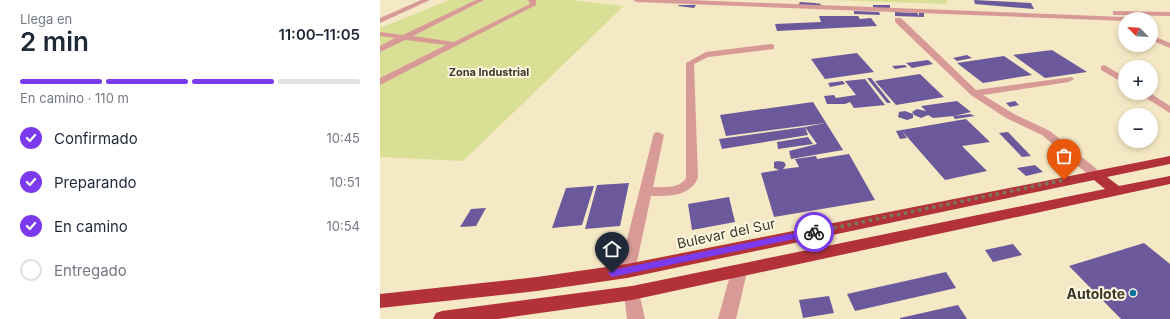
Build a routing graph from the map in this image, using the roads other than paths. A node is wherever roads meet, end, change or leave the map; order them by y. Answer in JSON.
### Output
{"nodes":[{"id":1,"x":427,"y":0,"type":"edge"},
{"id":2,"x":481,"y":0,"type":"edge"},
{"id":3,"x":531,"y":0,"type":"edge"},
{"id":4,"x":636,"y":0,"type":"edge"},
{"id":5,"x":978,"y":9,"type":"dead end"},
{"id":6,"x":1170,"y":14,"type":"edge"},
{"id":7,"x":1118,"y":19,"type":"edge"},
{"id":8,"x":1158,"y":19,"type":"edge"},
{"id":9,"x":1170,"y":19,"type":"edge"},
{"id":10,"x":898,"y":20,"type":"dead end"},
{"id":11,"x":380,"y":21,"type":"edge"},
{"id":12,"x":380,"y":34,"type":"edge"},
{"id":13,"x":405,"y":37,"type":"junction"},
{"id":14,"x":1158,"y":40,"type":"edge"},
{"id":15,"x":454,"y":44,"type":"junction"},
{"id":16,"x":1170,"y":46,"type":"edge"},
{"id":17,"x":771,"y":47,"type":"dead end"},
{"id":18,"x":380,"y":49,"type":"edge"},
{"id":19,"x":1104,"y":68,"type":"dead end"},
{"id":20,"x":1118,"y":77,"type":"edge"},
{"id":21,"x":1069,"y":79,"type":"dead end"},
{"id":22,"x":380,"y":82,"type":"edge"},
{"id":23,"x":974,"y":93,"type":"junction"},
{"id":24,"x":1154,"y":100,"type":"edge"},
{"id":25,"x":1170,"y":110,"type":"edge"},
{"id":26,"x":658,"y":135,"type":"dead end"},
{"id":27,"x":1170,"y":160,"type":"edge"},
{"id":28,"x":1095,"y":174,"type":"junction"},
{"id":29,"x":1170,"y":180,"type":"edge"},
{"id":30,"x":1116,"y":191,"type":"junction"},
{"id":31,"x":646,"y":192,"type":"junction"},
{"id":32,"x":627,"y":271,"type":"junction"},
{"id":33,"x":739,"y":272,"type":"junction"},
{"id":34,"x":632,"y":293,"type":"junction"},
{"id":35,"x":380,"y":301,"type":"edge"},
{"id":36,"x":451,"y":319,"type":"edge"},
{"id":37,"x":636,"y":319,"type":"edge"},
{"id":38,"x":727,"y":319,"type":"edge"}],
"edges":[{"from":1,"to":11,"type":"street"},
{"from":2,"to":13,"type":"street"},
{"from":3,"to":15,"type":"street"},
{"from":4,"to":7,"type":"street"},
{"from":5,"to":6,"type":"street"},
{"from":8,"to":9,"type":"street"},
{"from":10,"to":23,"type":"street"},
{"from":12,"to":13,"type":"street"},
{"from":13,"to":15,"type":"street"},
{"from":13,"to":18,"type":"street"},
{"from":14,"to":16,"type":"street"},
{"from":15,"to":22,"type":"street"},
{"from":17,"to":31,"type":"street"},
{"from":19,"to":20,"type":"street"},
{"from":21,"to":23,"type":"street"},
{"from":23,"to":28,"type":"street"},
{"from":24,"to":25,"type":"street"},
{"from":26,"to":31,"type":"street"},
{"from":27,"to":28,"type":"highway","name":"Bulevar del Sur"},
{"from":28,"to":30,"type":"highway"},
{"from":28,"to":32,"type":"highway","name":"Bulevar del Sur"},
{"from":29,"to":30,"type":"highway"},
{"from":30,"to":33,"type":"highway"},
{"from":31,"to":32,"type":"street"},
{"from":32,"to":35,"type":"highway","name":"Bulevar del Sur"},
{"from":33,"to":34,"type":"highway"},
{"from":33,"to":38,"type":"street"},
{"from":34,"to":36,"type":"highway"},
{"from":34,"to":37,"type":"street"}]}
